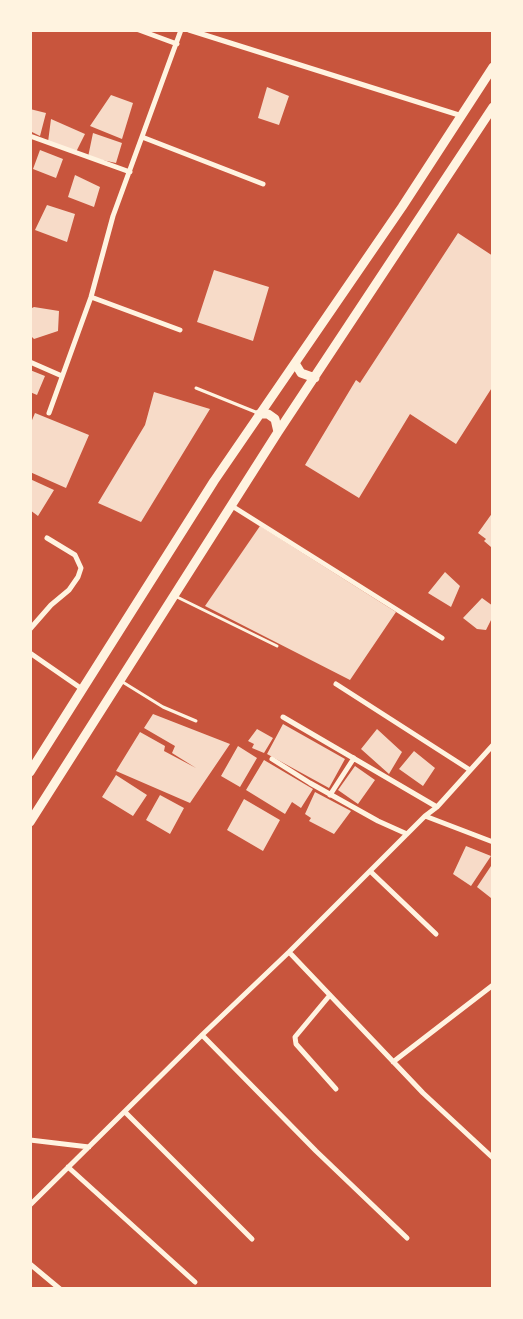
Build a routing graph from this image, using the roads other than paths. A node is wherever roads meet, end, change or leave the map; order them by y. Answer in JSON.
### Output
{"nodes":[{"id":1,"x":139,"y":30,"type":"edge"},
{"id":2,"x":181,"y":30,"type":"edge"},
{"id":3,"x":189,"y":30,"type":"edge"},
{"id":4,"x":177,"y":44,"type":"junction"},
{"id":5,"x":493,"y":67,"type":"edge"},
{"id":6,"x":493,"y":107,"type":"edge"},
{"id":7,"x":462,"y":116,"type":"junction"},
{"id":8,"x":30,"y":136,"type":"edge"},
{"id":9,"x":142,"y":137,"type":"junction"},
{"id":10,"x":130,"y":172,"type":"junction"},
{"id":11,"x":263,"y":184,"type":"dead end"},
{"id":12,"x":91,"y":297,"type":"junction"},
{"id":13,"x":180,"y":330,"type":"dead end"},
{"id":14,"x":30,"y":362,"type":"edge"},
{"id":15,"x":295,"y":363,"type":"junction"},
{"id":16,"x":62,"y":376,"type":"junction"},
{"id":17,"x":315,"y":378,"type":"junction"},
{"id":18,"x":196,"y":388,"type":"dead end"},
{"id":19,"x":49,"y":414,"type":"dead end"},
{"id":20,"x":260,"y":414,"type":"junction"},
{"id":21,"x":278,"y":432,"type":"junction"},
{"id":22,"x":232,"y":506,"type":"junction"},
{"id":23,"x":47,"y":538,"type":"dead end"},
{"id":24,"x":175,"y":596,"type":"junction"},
{"id":25,"x":30,"y":629,"type":"edge"},
{"id":26,"x":442,"y":638,"type":"dead end"},
{"id":27,"x":277,"y":646,"type":"dead end"},
{"id":28,"x":30,"y":653,"type":"edge"},
{"id":29,"x":120,"y":681,"type":"junction"},
{"id":30,"x":336,"y":684,"type":"dead end"},
{"id":31,"x":82,"y":688,"type":"junction"},
{"id":32,"x":283,"y":717,"type":"dead end"},
{"id":33,"x":196,"y":721,"type":"dead end"},
{"id":34,"x":493,"y":745,"type":"edge"},
{"id":35,"x":354,"y":758,"type":"junction"},
{"id":36,"x":272,"y":759,"type":"dead end"},
{"id":37,"x":470,"y":770,"type":"junction"},
{"id":38,"x":30,"y":772,"type":"edge"},
{"id":39,"x":330,"y":795,"type":"junction"},
{"id":40,"x":437,"y":807,"type":"junction"},
{"id":41,"x":425,"y":816,"type":"junction"},
{"id":42,"x":30,"y":822,"type":"edge"},
{"id":43,"x":407,"y":834,"type":"junction"},
{"id":44,"x":493,"y":842,"type":"edge"},
{"id":45,"x":370,"y":871,"type":"junction"},
{"id":46,"x":436,"y":934,"type":"dead end"},
{"id":47,"x":289,"y":952,"type":"junction"},
{"id":48,"x":493,"y":985,"type":"edge"},
{"id":49,"x":330,"y":995,"type":"junction"},
{"id":50,"x":202,"y":1035,"type":"junction"},
{"id":51,"x":393,"y":1062,"type":"junction"},
{"id":52,"x":336,"y":1089,"type":"dead end"},
{"id":53,"x":125,"y":1112,"type":"junction"},
{"id":54,"x":30,"y":1140,"type":"edge"},
{"id":55,"x":89,"y":1147,"type":"junction"},
{"id":56,"x":493,"y":1158,"type":"edge"},
{"id":57,"x":68,"y":1167,"type":"junction"},
{"id":58,"x":30,"y":1204,"type":"edge"},
{"id":59,"x":407,"y":1238,"type":"dead end"},
{"id":60,"x":252,"y":1239,"type":"dead end"},
{"id":61,"x":30,"y":1264,"type":"edge"},
{"id":62,"x":195,"y":1282,"type":"dead end"},
{"id":63,"x":60,"y":1289,"type":"edge"}],
"edges":[{"from":1,"to":4,"type":"street"},
{"from":2,"to":4,"type":"street"},
{"from":3,"to":7,"type":"street"},
{"from":4,"to":9,"type":"street"},
{"from":5,"to":7,"type":"highway"},
{"from":6,"to":17,"type":"highway"},
{"from":7,"to":15,"type":"highway"},
{"from":8,"to":10,"type":"street"},
{"from":9,"to":10,"type":"street"},
{"from":9,"to":11,"type":"street"},
{"from":10,"to":12,"type":"street"},
{"from":12,"to":13,"type":"street"},
{"from":12,"to":16,"type":"street"},
{"from":14,"to":16,"type":"street"},
{"from":15,"to":17,"type":"highway"},
{"from":15,"to":20,"type":"highway"},
{"from":16,"to":19,"type":"street"},
{"from":17,"to":21,"type":"highway"},
{"from":18,"to":20,"type":"lane"},
{"from":20,"to":21,"type":"highway"},
{"from":20,"to":31,"type":"highway"},
{"from":21,"to":22,"type":"highway"},
{"from":22,"to":24,"type":"highway"},
{"from":22,"to":26,"type":"street"},
{"from":23,"to":25,"type":"street"},
{"from":24,"to":27,"type":"lane"},
{"from":24,"to":29,"type":"highway"},
{"from":28,"to":31,"type":"street"},
{"from":29,"to":33,"type":"lane"},
{"from":29,"to":42,"type":"highway"},
{"from":30,"to":37,"type":"street"},
{"from":31,"to":38,"type":"highway"},
{"from":32,"to":35,"type":"street"},
{"from":34,"to":37,"type":"street"},
{"from":35,"to":39,"type":"street"},
{"from":35,"to":40,"type":"street"},
{"from":36,"to":39,"type":"street"},
{"from":37,"to":40,"type":"street"},
{"from":39,"to":43,"type":"street"},
{"from":40,"to":41,"type":"street"},
{"from":41,"to":43,"type":"street"},
{"from":41,"to":44,"type":"street"},
{"from":43,"to":45,"type":"street"},
{"from":45,"to":46,"type":"street"},
{"from":45,"to":47,"type":"street"},
{"from":47,"to":49,"type":"street"},
{"from":47,"to":50,"type":"street"},
{"from":48,"to":51,"type":"street"},
{"from":49,"to":51,"type":"street"},
{"from":49,"to":52,"type":"street"},
{"from":50,"to":53,"type":"street"},
{"from":50,"to":59,"type":"street"},
{"from":51,"to":56,"type":"street"},
{"from":53,"to":55,"type":"street"},
{"from":53,"to":60,"type":"street"},
{"from":54,"to":55,"type":"street"},
{"from":55,"to":57,"type":"street"},
{"from":57,"to":58,"type":"street"},
{"from":57,"to":62,"type":"street"},
{"from":61,"to":63,"type":"street"}]}
